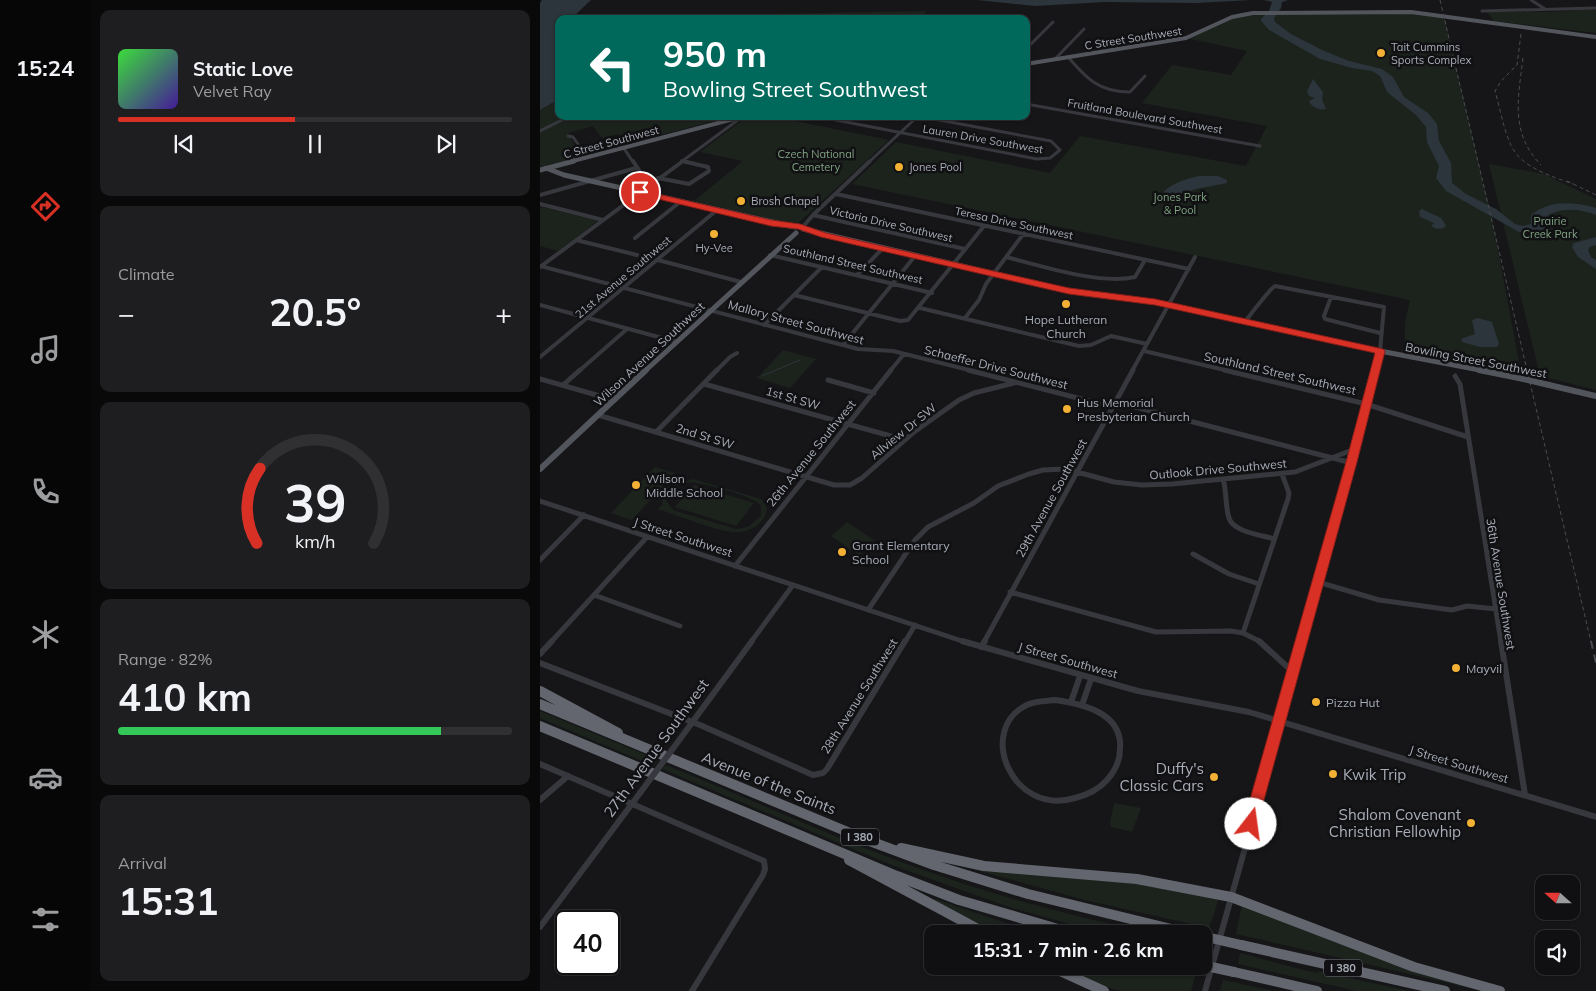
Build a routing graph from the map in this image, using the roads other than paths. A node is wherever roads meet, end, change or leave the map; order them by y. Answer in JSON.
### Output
{"nodes":[{"id":1,"x":1531,"y":0,"type":"edge"},
{"id":2,"x":1596,"y":8,"type":"edge"},
{"id":3,"x":1546,"y":10,"type":"junction"},
{"id":4,"x":1054,"y":22,"type":"dead end"},
{"id":5,"x":1483,"y":22,"type":"junction"},
{"id":6,"x":1084,"y":29,"type":"dead end"},
{"id":7,"x":1596,"y":37,"type":"edge"},
{"id":8,"x":1030,"y":45,"type":"edge"},
{"id":9,"x":1068,"y":57,"type":"junction"},
{"id":10,"x":1055,"y":59,"type":"junction"},
{"id":11,"x":1030,"y":63,"type":"edge"},
{"id":12,"x":1144,"y":76,"type":"dead end"},
{"id":13,"x":1030,"y":105,"type":"edge"},
{"id":14,"x":562,"y":120,"type":"edge"},
{"id":15,"x":728,"y":120,"type":"edge"},
{"id":16,"x":738,"y":120,"type":"edge"},
{"id":17,"x":835,"y":120,"type":"edge"},
{"id":18,"x":914,"y":120,"type":"edge"},
{"id":19,"x":939,"y":120,"type":"edge"},
{"id":20,"x":540,"y":131,"type":"edge"},
{"id":21,"x":901,"y":133,"type":"junction"},
{"id":22,"x":568,"y":136,"type":"dead end"},
{"id":23,"x":1260,"y":146,"type":"dead end"},
{"id":24,"x":623,"y":147,"type":"junction"},
{"id":25,"x":587,"y":157,"type":"junction"},
{"id":26,"x":682,"y":161,"type":"junction"},
{"id":27,"x":540,"y":164,"type":"edge"},
{"id":28,"x":546,"y":168,"type":"junction"},
{"id":29,"x":636,"y":168,"type":"junction"},
{"id":30,"x":540,"y":170,"type":"edge"},
{"id":31,"x":658,"y":178,"type":"junction"},
{"id":32,"x":589,"y":181,"type":"junction"},
{"id":33,"x":651,"y":184,"type":"junction"},
{"id":34,"x":640,"y":192,"type":"junction"},
{"id":35,"x":836,"y":194,"type":"junction"},
{"id":36,"x":540,"y":195,"type":"edge"},
{"id":37,"x":680,"y":202,"type":"junction"},
{"id":38,"x":540,"y":204,"type":"edge"},
{"id":39,"x":717,"y":210,"type":"junction"},
{"id":40,"x":813,"y":215,"type":"junction"},
{"id":41,"x":603,"y":220,"type":"junction"},
{"id":42,"x":984,"y":226,"type":"junction"},
{"id":43,"x":797,"y":230,"type":"junction"},
{"id":44,"x":1024,"y":233,"type":"junction"},
{"id":45,"x":635,"y":238,"type":"dead end"},
{"id":46,"x":576,"y":240,"type":"junction"},
{"id":47,"x":882,"y":249,"type":"junction"},
{"id":48,"x":965,"y":249,"type":"junction"},
{"id":49,"x":771,"y":254,"type":"junction"},
{"id":50,"x":636,"y":255,"type":"dead end"},
{"id":51,"x":915,"y":256,"type":"junction"},
{"id":52,"x":1006,"y":257,"type":"junction"},
{"id":53,"x":1195,"y":258,"type":"dead end"},
{"id":54,"x":658,"y":260,"type":"junction"},
{"id":55,"x":1145,"y":260,"type":"junction"},
{"id":56,"x":952,"y":264,"type":"junction"},
{"id":57,"x":540,"y":266,"type":"edge"},
{"id":58,"x":822,"y":267,"type":"junction"},
{"id":59,"x":1189,"y":269,"type":"junction"},
{"id":60,"x":993,"y":274,"type":"junction"},
{"id":61,"x":857,"y":275,"type":"junction"},
{"id":62,"x":741,"y":282,"type":"junction"},
{"id":63,"x":894,"y":284,"type":"junction"},
{"id":64,"x":624,"y":288,"type":"junction"},
{"id":65,"x":932,"y":293,"type":"junction"},
{"id":66,"x":794,"y":295,"type":"junction"},
{"id":67,"x":1330,"y":297,"type":"junction"},
{"id":68,"x":540,"y":305,"type":"edge"},
{"id":69,"x":1169,"y":305,"type":"junction"},
{"id":70,"x":920,"y":308,"type":"junction"},
{"id":71,"x":711,"y":310,"type":"junction"},
{"id":72,"x":870,"y":313,"type":"junction"},
{"id":73,"x":588,"y":318,"type":"junction"},
{"id":74,"x":965,"y":318,"type":"junction"},
{"id":75,"x":1245,"y":322,"type":"junction"},
{"id":76,"x":764,"y":325,"type":"junction"},
{"id":77,"x":627,"y":329,"type":"junction"},
{"id":78,"x":1380,"y":333,"type":"junction"},
{"id":79,"x":677,"y":342,"type":"junction"},
{"id":80,"x":1147,"y":344,"type":"junction"},
{"id":81,"x":843,"y":345,"type":"junction"},
{"id":82,"x":1144,"y":351,"type":"junction"},
{"id":83,"x":1380,"y":351,"type":"junction"},
{"id":84,"x":737,"y":353,"type":"dead end"},
{"id":85,"x":904,"y":354,"type":"junction"},
{"id":86,"x":540,"y":357,"type":"edge"},
{"id":87,"x":1455,"y":376,"type":"dead end"},
{"id":88,"x":540,"y":378,"type":"edge"},
{"id":89,"x":828,"y":380,"type":"dead end"},
{"id":90,"x":1014,"y":382,"type":"junction"},
{"id":91,"x":704,"y":384,"type":"junction"},
{"id":92,"x":563,"y":385,"type":"junction"},
{"id":93,"x":874,"y":393,"type":"junction"},
{"id":94,"x":1596,"y":396,"type":"edge"},
{"id":95,"x":614,"y":400,"type":"junction"},
{"id":96,"x":1366,"y":404,"type":"junction"},
{"id":97,"x":1114,"y":405,"type":"junction"},
{"id":98,"x":598,"y":415,"type":"junction"},
{"id":99,"x":849,"y":424,"type":"junction"},
{"id":100,"x":656,"y":432,"type":"junction"},
{"id":101,"x":1468,"y":437,"type":"junction"},
{"id":102,"x":905,"y":440,"type":"junction"},
{"id":103,"x":1355,"y":449,"type":"junction"},
{"id":104,"x":1333,"y":458,"type":"junction"},
{"id":105,"x":1352,"y":462,"type":"junction"},
{"id":106,"x":540,"y":469,"type":"edge"},
{"id":107,"x":1077,"y":472,"type":"junction"},
{"id":108,"x":1282,"y":474,"type":"junction"},
{"id":109,"x":806,"y":477,"type":"junction"},
{"id":110,"x":1223,"y":479,"type":"junction"},
{"id":111,"x":540,"y":501,"type":"edge"},
{"id":112,"x":584,"y":515,"type":"junction"},
{"id":113,"x":647,"y":537,"type":"junction"},
{"id":114,"x":1274,"y":539,"type":"junction"},
{"id":115,"x":1193,"y":554,"type":"dead end"},
{"id":116,"x":540,"y":560,"type":"edge"},
{"id":117,"x":735,"y":566,"type":"junction"},
{"id":118,"x":1318,"y":582,"type":"junction"},
{"id":119,"x":1259,"y":584,"type":"junction"},
{"id":120,"x":793,"y":585,"type":"junction"},
{"id":121,"x":1010,"y":592,"type":"junction"},
{"id":122,"x":594,"y":595,"type":"junction"},
{"id":123,"x":1496,"y":609,"type":"junction"},
{"id":124,"x":868,"y":610,"type":"junction"},
{"id":125,"x":680,"y":626,"type":"dead end"},
{"id":126,"x":915,"y":626,"type":"junction"},
{"id":127,"x":1243,"y":633,"type":"junction"},
{"id":128,"x":980,"y":647,"type":"junction"},
{"id":129,"x":540,"y":654,"type":"edge"},
{"id":130,"x":540,"y":663,"type":"edge"},
{"id":131,"x":1293,"y":672,"type":"junction"},
{"id":132,"x":1080,"y":676,"type":"junction"},
{"id":133,"x":1091,"y":679,"type":"junction"},
{"id":134,"x":540,"y":691,"type":"edge"},
{"id":135,"x":1071,"y":702,"type":"junction"},
{"id":136,"x":540,"y":704,"type":"edge"},
{"id":137,"x":1082,"y":705,"type":"junction"},
{"id":138,"x":1280,"y":721,"type":"junction"},
{"id":139,"x":692,"y":722,"type":"junction"},
{"id":140,"x":540,"y":727,"type":"edge"},
{"id":141,"x":630,"y":742,"type":"junction"},
{"id":142,"x":540,"y":764,"type":"edge"},
{"id":143,"x":568,"y":776,"type":"junction"},
{"id":144,"x":1525,"y":795,"type":"junction"},
{"id":145,"x":540,"y":800,"type":"edge"},
{"id":146,"x":631,"y":804,"type":"junction"},
{"id":147,"x":1596,"y":817,"type":"edge"},
{"id":148,"x":809,"y":838,"type":"junction"},
{"id":149,"x":867,"y":840,"type":"junction"},
{"id":150,"x":1231,"y":897,"type":"junction"},
{"id":151,"x":970,"y":925,"type":"edge"},
{"id":152,"x":1044,"y":925,"type":"edge"},
{"id":153,"x":1155,"y":925,"type":"edge"},
{"id":154,"x":540,"y":927,"type":"edge"},
{"id":155,"x":1212,"y":938,"type":"edge"},
{"id":156,"x":1212,"y":967,"type":"edge"},
{"id":157,"x":1069,"y":975,"type":"edge"},
{"id":158,"x":692,"y":991,"type":"edge"},
{"id":159,"x":1104,"y":991,"type":"edge"},
{"id":160,"x":1205,"y":991,"type":"edge"},
{"id":161,"x":1317,"y":991,"type":"edge"},
{"id":162,"x":1445,"y":991,"type":"edge"},
{"id":163,"x":1500,"y":991,"type":"edge"}],
"edges":[{"from":1,"to":3,"type":"street"},
{"from":2,"to":3,"type":"street"},
{"from":3,"to":5,"type":"street"},
{"from":4,"to":8,"type":"street"},
{"from":5,"to":7,"type":"main road","name":"C Street Southwest"},
{"from":5,"to":9,"type":"main road","name":"C Street Southwest"},
{"from":6,"to":10,"type":"street"},
{"from":9,"to":10,"type":"main road","name":"C Street Southwest"},
{"from":9,"to":12,"type":"street"},
{"from":10,"to":11,"type":"main road","name":"C Street Southwest"},
{"from":13,"to":23,"type":"street","name":"Fruitland Boulevard Southwest"},
{"from":14,"to":20,"type":"street"},
{"from":15,"to":24,"type":"main road","name":"C Street Southwest"},
{"from":16,"to":26,"type":"street"},
{"from":17,"to":21,"type":"street","name":"Lauren Drive Southwest"},
{"from":18,"to":21,"type":"street"},
{"from":19,"to":21,"type":"street","name":"Lauren Drive Southwest"},
{"from":21,"to":35,"type":"street"},
{"from":22,"to":25,"type":"street"},
{"from":24,"to":25,"type":"main road","name":"C Street Southwest"},
{"from":24,"to":29,"type":"street"},
{"from":25,"to":28,"type":"main road","name":"C Street Southwest"},
{"from":26,"to":31,"type":"street"},
{"from":26,"to":31,"type":"street"},
{"from":27,"to":28,"type":"street"},
{"from":28,"to":30,"type":"main road","name":"C Street Southwest"},
{"from":28,"to":32,"type":"main road","name":"Bowling Street Southwest"},
{"from":29,"to":32,"type":"street"},
{"from":29,"to":33,"type":"street"},
{"from":31,"to":33,"type":"street"},
{"from":32,"to":34,"type":"main road","name":"Bowling Street Southwest"},
{"from":32,"to":36,"type":"street"},
{"from":33,"to":34,"type":"street"},
{"from":34,"to":37,"type":"main road","name":"Bowling Street Southwest"},
{"from":34,"to":41,"type":"street"},
{"from":35,"to":40,"type":"street"},
{"from":35,"to":42,"type":"street","name":"Teresa Drive Southwest"},
{"from":37,"to":39,"type":"main road","name":"Bowling Street Southwest"},
{"from":37,"to":45,"type":"street"},
{"from":38,"to":41,"type":"street"},
{"from":39,"to":43,"type":"main road","name":"Bowling Street Southwest"},
{"from":39,"to":54,"type":"street","name":"21st Avenue Southwest"},
{"from":40,"to":43,"type":"street"},
{"from":40,"to":48,"type":"street","name":"Victoria Drive Southwest"},
{"from":41,"to":46,"type":"street"},
{"from":42,"to":44,"type":"street","name":"Teresa Drive Southwest"},
{"from":42,"to":48,"type":"street"},
{"from":43,"to":47,"type":"main road","name":"Bowling Street Southwest"},
{"from":43,"to":49,"type":"main road","name":"Wilson Avenue Southwest"},
{"from":44,"to":52,"type":"street"},
{"from":44,"to":55,"type":"street","name":"Teresa Drive Southwest"},
{"from":46,"to":50,"type":"street"},
{"from":46,"to":57,"type":"street"},
{"from":47,"to":51,"type":"main road","name":"Bowling Street Southwest"},
{"from":47,"to":61,"type":"street"},
{"from":48,"to":56,"type":"street"},
{"from":49,"to":58,"type":"street","name":"Southland Street Southwest"},
{"from":49,"to":62,"type":"main road","name":"Wilson Avenue Southwest"},
{"from":51,"to":56,"type":"main road","name":"Bowling Street Southwest"},
{"from":51,"to":63,"type":"street"},
{"from":52,"to":55,"type":"street"},
{"from":52,"to":60,"type":"street"},
{"from":53,"to":59,"type":"street","name":"29th Avenue Southwest"},
{"from":54,"to":62,"type":"street"},
{"from":54,"to":64,"type":"street","name":"21st Avenue Southwest"},
{"from":55,"to":59,"type":"street","name":"Teresa Drive Southwest"},
{"from":56,"to":60,"type":"main road","name":"Bowling Street Southwest"},
{"from":56,"to":65,"type":"street"},
{"from":57,"to":64,"type":"street","name":"Mallory Street Southwest"},
{"from":58,"to":61,"type":"street","name":"Southland Street Southwest"},
{"from":58,"to":66,"type":"street"},
{"from":59,"to":69,"type":"street","name":"29th Avenue Southwest"},
{"from":60,"to":69,"type":"main road","name":"Bowling Street Southwest"},
{"from":60,"to":74,"type":"street"},
{"from":61,"to":63,"type":"street","name":"Southland Street Southwest"},
{"from":62,"to":71,"type":"main road","name":"Wilson Avenue Southwest"},
{"from":63,"to":65,"type":"street","name":"Southland Street Southwest"},
{"from":63,"to":72,"type":"street"},
{"from":64,"to":71,"type":"street","name":"Mallory Street Southwest"},
{"from":64,"to":73,"type":"street","name":"21st Avenue Southwest"},
{"from":65,"to":70,"type":"street"},
{"from":66,"to":72,"type":"street"},
{"from":66,"to":76,"type":"street"},
{"from":67,"to":75,"type":"street"},
{"from":67,"to":78,"type":"street"},
{"from":67,"to":78,"type":"street"},
{"from":68,"to":73,"type":"street"},
{"from":69,"to":75,"type":"main road","name":"Bowling Street Southwest"},
{"from":69,"to":80,"type":"street","name":"29th Avenue Southwest"},
{"from":70,"to":72,"type":"street"},
{"from":70,"to":74,"type":"street"},
{"from":71,"to":76,"type":"street","name":"Mallory Street Southwest"},
{"from":71,"to":79,"type":"main road","name":"Wilson Avenue Southwest"},
{"from":72,"to":81,"type":"street"},
{"from":73,"to":77,"type":"street"},
{"from":73,"to":86,"type":"street","name":"21st Avenue Southwest"},
{"from":74,"to":80,"type":"street"},
{"from":75,"to":83,"type":"main road","name":"Bowling Street Southwest"},
{"from":76,"to":81,"type":"street","name":"Mallory Street Southwest"},
{"from":77,"to":79,"type":"street"},
{"from":77,"to":92,"type":"street"},
{"from":78,"to":83,"type":"street"},
{"from":79,"to":95,"type":"main road","name":"Wilson Avenue Southwest"},
{"from":80,"to":82,"type":"street","name":"29th Avenue Southwest"},
{"from":81,"to":85,"type":"street","name":"Mallory Street Southwest"},
{"from":82,"to":96,"type":"street","name":"Southland Street Southwest"},
{"from":82,"to":97,"type":"street","name":"29th Avenue Southwest"},
{"from":83,"to":94,"type":"main road","name":"Bowling Street Southwest","bridge":true},
{"from":83,"to":96,"type":"street"},
{"from":84,"to":91,"type":"street"},
{"from":85,"to":90,"type":"street","name":"Schaeffer Drive Southwest"},
{"from":85,"to":93,"type":"street","name":"26th Avenue Southwest"},
{"from":87,"to":101,"type":"street","name":"36th Avenue Southwest"},
{"from":88,"to":92,"type":"street"},
{"from":89,"to":93,"type":"street"},
{"from":90,"to":97,"type":"street","name":"Schaeffer Drive Southwest"},
{"from":90,"to":102,"type":"street","name":"Allview Dr SW"},
{"from":91,"to":99,"type":"street","name":"1st St SW"},
{"from":91,"to":100,"type":"street"},
{"from":92,"to":95,"type":"street"},
{"from":93,"to":99,"type":"street","name":"26th Avenue Southwest"},
{"from":95,"to":98,"type":"main road","name":"Wilson Avenue Southwest"},
{"from":96,"to":101,"type":"street","name":"Southland Street Southwest"},
{"from":96,"to":103,"type":"street"},
{"from":97,"to":104,"type":"street","name":"Schaeffer Drive Southwest"},
{"from":97,"to":107,"type":"street","name":"29th Avenue Southwest"},
{"from":98,"to":100,"type":"street","name":"2nd St SW"},
{"from":98,"to":106,"type":"main road","name":"Wilson Avenue Southwest"},
{"from":99,"to":102,"type":"street","name":"1st St SW"},
{"from":99,"to":109,"type":"street","name":"26th Avenue Southwest"},
{"from":100,"to":109,"type":"street","name":"2nd St SW"},
{"from":101,"to":123,"type":"street","name":"36th Avenue Southwest"},
{"from":102,"to":109,"type":"street","name":"Allview Dr SW"},
{"from":103,"to":104,"type":"street","name":"Outlook Drive Southwest"},
{"from":103,"to":105,"type":"street"},
{"from":104,"to":105,"type":"street","name":"Schaeffer Drive Southwest"},
{"from":104,"to":108,"type":"street","name":"Outlook Drive Southwest"},
{"from":105,"to":118,"type":"street"},
{"from":107,"to":110,"type":"street","name":"Outlook Drive Southwest"},
{"from":107,"to":121,"type":"street","name":"29th Avenue Southwest"},
{"from":107,"to":124,"type":"street","name":"Outlook Drive Southwest"},
{"from":108,"to":110,"type":"street","name":"Outlook Drive Southwest"},
{"from":108,"to":114,"type":"street"},
{"from":109,"to":117,"type":"street","name":"26th Avenue Southwest"},
{"from":110,"to":114,"type":"street"},
{"from":111,"to":112,"type":"street","name":"J Street Southwest"},
{"from":112,"to":113,"type":"street","name":"J Street Southwest"},
{"from":112,"to":116,"type":"street"},
{"from":113,"to":117,"type":"street","name":"J Street Southwest"},
{"from":113,"to":122,"type":"street"},
{"from":114,"to":119,"type":"street"},
{"from":115,"to":119,"type":"street"},
{"from":117,"to":120,"type":"street","name":"J Street Southwest"},
{"from":118,"to":123,"type":"street"},
{"from":118,"to":131,"type":"street"},
{"from":119,"to":127,"type":"street"},
{"from":120,"to":124,"type":"street","name":"J Street Southwest"},
{"from":120,"to":139,"type":"street","name":"27th Avenue Southwest"},
{"from":121,"to":127,"type":"street"},
{"from":121,"to":128,"type":"street","name":"29th Avenue Southwest"},
{"from":122,"to":125,"type":"street"},
{"from":122,"to":129,"type":"street"},
{"from":123,"to":144,"type":"street","name":"36th Avenue Southwest"},
{"from":124,"to":126,"type":"street","name":"J Street Southwest"},
{"from":126,"to":128,"type":"street","name":"J Street Southwest"},
{"from":126,"to":139,"type":"street","name":"28th Avenue Southwest"},
{"from":127,"to":131,"type":"street"},
{"from":128,"to":132,"type":"street","name":"J Street Southwest"},
{"from":130,"to":139,"type":"street"},
{"from":131,"to":138,"type":"street"},
{"from":132,"to":133,"type":"street","name":"J Street Southwest"},
{"from":132,"to":135,"type":"street"},
{"from":133,"to":137,"type":"street"},
{"from":133,"to":138,"type":"street","name":"J Street Southwest"},
{"from":134,"to":141,"type":"highway"},
{"from":135,"to":137,"type":"street"},
{"from":135,"to":137,"type":"street"},
{"from":136,"to":141,"type":"highway","name":"Avenue of the Saints","number":"I 380"},
{"from":138,"to":144,"type":"street","name":"J Street Southwest"},
{"from":138,"to":150,"type":"street"},
{"from":139,"to":146,"type":"street","name":"27th Avenue Southwest","bridge":true},
{"from":140,"to":148,"type":"highway","number":"I 380"},
{"from":141,"to":149,"type":"highway","name":"Avenue of the Saints","number":"I 380"},
{"from":142,"to":143,"type":"street"},
{"from":143,"to":145,"type":"street"},
{"from":143,"to":146,"type":"street"},
{"from":144,"to":147,"type":"street","name":"J Street Southwest"},
{"from":146,"to":154,"type":"street","name":"27th Avenue Southwest"},
{"from":146,"to":158,"type":"street"},
{"from":148,"to":151,"type":"highway"},
{"from":148,"to":152,"type":"highway","number":"I 380"},
{"from":149,"to":150,"type":"highway"},
{"from":149,"to":153,"type":"highway","name":"Avenue of the Saints","number":"I 380"},
{"from":150,"to":160,"type":"street"},
{"from":150,"to":163,"type":"highway"},
{"from":155,"to":162,"type":"highway","number":"I 380","bridge":true},
{"from":156,"to":161,"type":"highway","number":"I 380","bridge":true},
{"from":157,"to":159,"type":"highway"}]}
